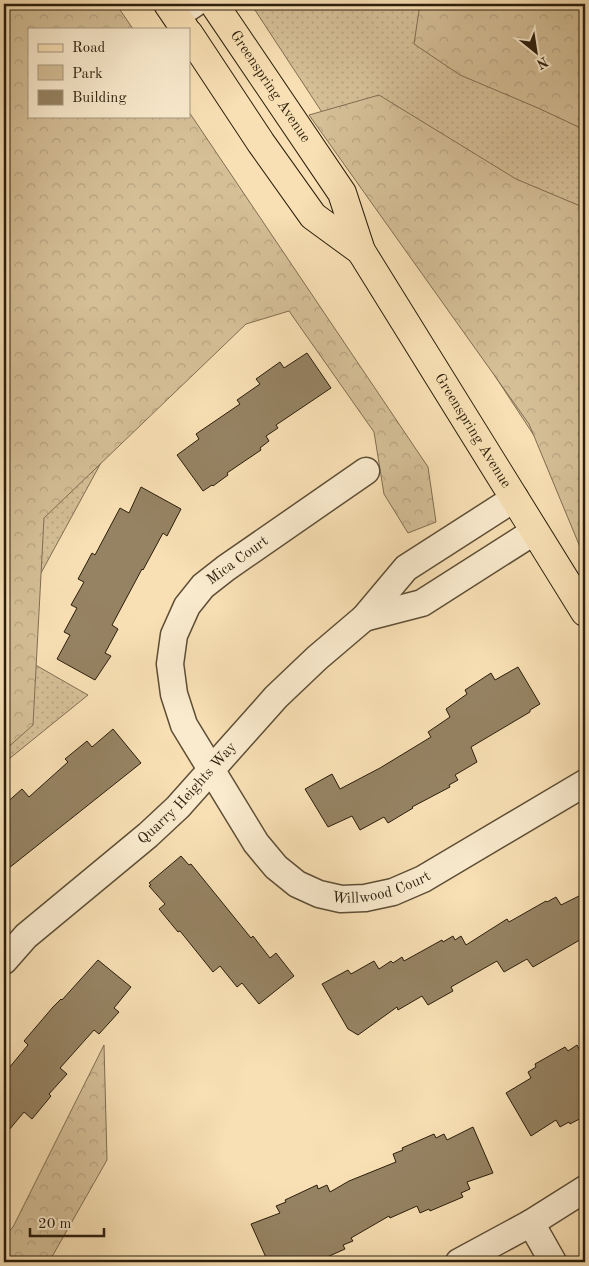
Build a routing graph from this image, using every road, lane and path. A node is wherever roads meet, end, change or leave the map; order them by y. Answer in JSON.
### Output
{"nodes":[{"id":1,"x":214,"y":4,"type":"edge"},
{"id":2,"x":182,"y":17,"type":"edge"},
{"id":3,"x":189,"y":28,"type":"edge"},
{"id":4,"x":190,"y":30,"type":"edge"},
{"id":5,"x":361,"y":252,"type":"junction"},
{"id":6,"x":366,"y":471,"type":"dead end"},
{"id":7,"x":515,"y":498,"type":"junction"},
{"id":8,"x":536,"y":531,"type":"junction"},
{"id":9,"x":585,"y":612,"type":"edge"},
{"id":10,"x":364,"y":618,"type":"junction"},
{"id":11,"x":211,"y":770,"type":"junction"},
{"id":12,"x":585,"y":783,"type":"edge"},
{"id":13,"x":4,"y":960,"type":"edge"},
{"id":14,"x":585,"y":1189,"type":"edge"},
{"id":15,"x":531,"y":1223,"type":"junction"},
{"id":16,"x":459,"y":1262,"type":"edge"},
{"id":17,"x":553,"y":1262,"type":"edge"}],
"edges":[{"from":1,"to":5,"type":"main road","name":"Greenspring Avenue"},
{"from":2,"to":3,"type":"main road","name":"Greenspring Avenue"},
{"from":4,"to":5,"type":"main road","name":"Greenspring Avenue"},
{"from":5,"to":7,"type":"main road","name":"Greenspring Avenue"},
{"from":6,"to":11,"type":"street","name":"Mica Court"},
{"from":7,"to":8,"type":"main road","name":"Greenspring Avenue"},
{"from":7,"to":10,"type":"street","name":"Quarry Heights Way"},
{"from":8,"to":9,"type":"main road","name":"Greenspring Avenue"},
{"from":8,"to":10,"type":"street","name":"Quarry Heights Way"},
{"from":10,"to":11,"type":"street","name":"Quarry Heights Way"},
{"from":11,"to":12,"type":"street","name":"Willwood Court"},
{"from":11,"to":13,"type":"street","name":"Quarry Heights Way"},
{"from":14,"to":15,"type":"street"},
{"from":15,"to":16,"type":"street"},
{"from":15,"to":17,"type":"street"}]}
